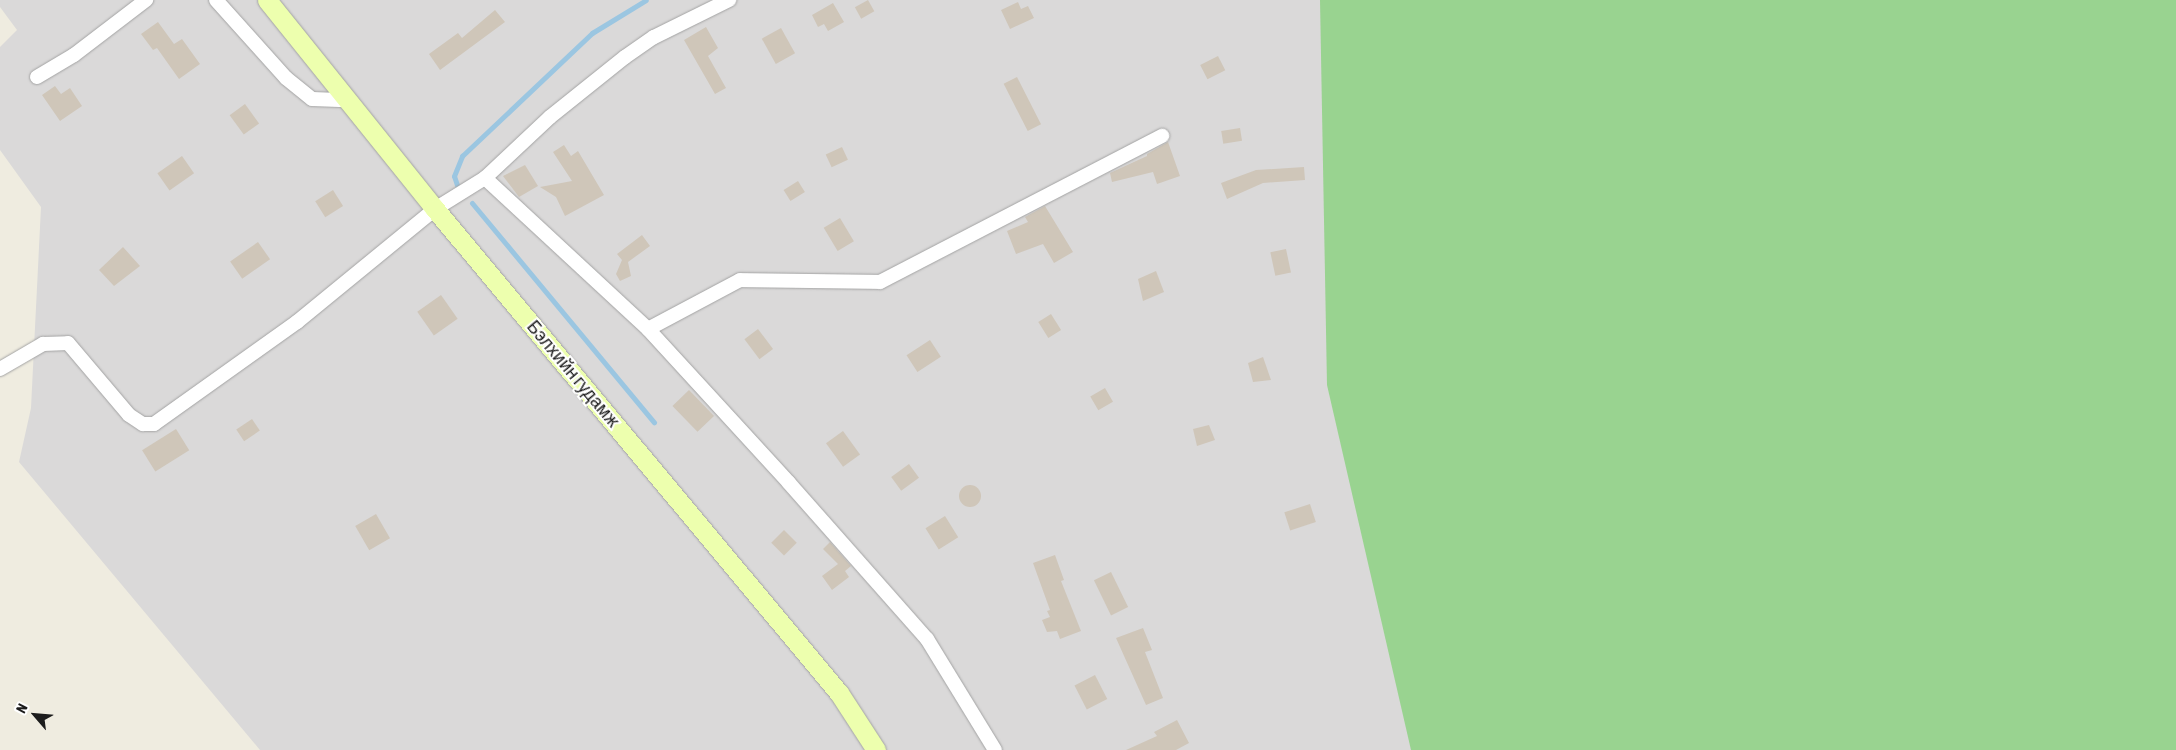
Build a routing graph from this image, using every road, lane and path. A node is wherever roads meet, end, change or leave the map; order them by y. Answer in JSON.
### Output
{"nodes":[{"id":1,"x":146,"y":0,"type":"edge"},
{"id":2,"x":216,"y":0,"type":"edge"},
{"id":3,"x":267,"y":0,"type":"edge"},
{"id":4,"x":729,"y":0,"type":"edge"},
{"id":5,"x":37,"y":77,"type":"dead end"},
{"id":6,"x":346,"y":100,"type":"junction"},
{"id":7,"x":1162,"y":136,"type":"dead end"},
{"id":8,"x":485,"y":178,"type":"junction"},
{"id":9,"x":435,"y":209,"type":"junction"},
{"id":10,"x":648,"y":329,"type":"junction"},
{"id":11,"x":0,"y":370,"type":"edge"},
{"id":12,"x":876,"y":750,"type":"edge"},
{"id":13,"x":995,"y":750,"type":"edge"}],
"edges":[{"from":1,"to":5,"type":"street"},
{"from":2,"to":6,"type":"street"},
{"from":3,"to":6,"type":"main road","name":"Бэлхийн гудамж"},
{"from":4,"to":8,"type":"street"},
{"from":6,"to":9,"type":"main road","name":"Бэлхийн гудамж"},
{"from":7,"to":10,"type":"street"},
{"from":8,"to":9,"type":"street"},
{"from":8,"to":10,"type":"street"},
{"from":9,"to":11,"type":"street"},
{"from":9,"to":12,"type":"main road","name":"Бэлхийн гудамж"},
{"from":10,"to":13,"type":"street"}]}
